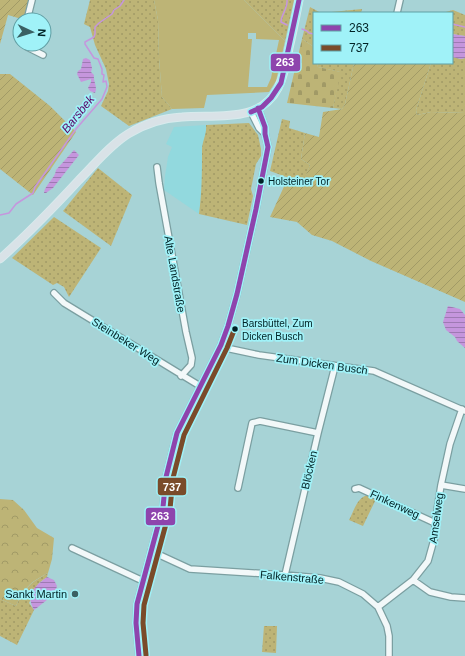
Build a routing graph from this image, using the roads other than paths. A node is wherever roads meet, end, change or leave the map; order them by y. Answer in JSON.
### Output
{"nodes":[{"id":1,"x":32,"y":0,"type":"edge"},
{"id":2,"x":299,"y":0,"type":"edge"},
{"id":3,"x":400,"y":0,"type":"edge"},
{"id":4,"x":29,"y":12,"type":"edge"},
{"id":5,"x":397,"y":12,"type":"edge"},
{"id":6,"x":37,"y":52,"type":"edge"},
{"id":7,"x":43,"y":55,"type":"dead end"},
{"id":8,"x":255,"y":110,"type":"junction"},
{"id":9,"x":157,"y":167,"type":"dead end"},
{"id":10,"x":0,"y":259,"type":"edge"},
{"id":11,"x":54,"y":294,"type":"dead end"},
{"id":12,"x":221,"y":345,"type":"junction"},
{"id":13,"x":335,"y":366,"type":"junction"},
{"id":14,"x":181,"y":376,"type":"junction"},
{"id":15,"x":200,"y":386,"type":"junction"},
{"id":16,"x":464,"y":410,"type":"edge"},
{"id":17,"x":318,"y":433,"type":"junction"},
{"id":18,"x":441,"y":485,"type":"junction"},
{"id":19,"x":238,"y":488,"type":"dead end"},
{"id":20,"x":355,"y":489,"type":"dead end"},
{"id":21,"x":465,"y":489,"type":"edge"},
{"id":22,"x":435,"y":523,"type":"junction"},
{"id":23,"x":72,"y":548,"type":"dead end"},
{"id":24,"x":151,"y":551,"type":"junction"},
{"id":25,"x":285,"y":575,"type":"junction"},
{"id":26,"x":413,"y":580,"type":"junction"},
{"id":27,"x":143,"y":581,"type":"junction"},
{"id":28,"x":465,"y":598,"type":"edge"},
{"id":29,"x":378,"y":607,"type":"junction"},
{"id":30,"x":140,"y":656,"type":"edge"},
{"id":31,"x":389,"y":656,"type":"edge"}],
"edges":[{"from":1,"to":4,"type":"street"},
{"from":2,"to":8,"type":"main road"},
{"from":3,"to":5,"type":"street"},
{"from":6,"to":7,"type":"street"},
{"from":8,"to":10,"type":"main road"},
{"from":8,"to":12,"type":"street"},
{"from":9,"to":14,"type":"street","name":"Alte Landstraße"},
{"from":11,"to":14,"type":"street","name":"Steinbeker Weg"},
{"from":12,"to":13,"type":"street","name":"Zum Dicken Busch"},
{"from":12,"to":15,"type":"street"},
{"from":13,"to":16,"type":"street","name":"Zum Dicken Busch"},
{"from":13,"to":17,"type":"street","name":"Blöcken"},
{"from":14,"to":15,"type":"street","name":"Steinbeker Weg"},
{"from":15,"to":24,"type":"street"},
{"from":16,"to":18,"type":"street","name":"Amselweg"},
{"from":17,"to":19,"type":"street"},
{"from":17,"to":25,"type":"street","name":"Blöcken"},
{"from":18,"to":21,"type":"street"},
{"from":18,"to":22,"type":"street","name":"Amselweg"},
{"from":20,"to":22,"type":"street","name":"Finkenweg"},
{"from":22,"to":26,"type":"street","name":"Amselweg"},
{"from":23,"to":27,"type":"street"},
{"from":24,"to":25,"type":"street","name":"Falkenstraße"},
{"from":24,"to":27,"type":"street"},
{"from":25,"to":29,"type":"street","name":"Falkenstraße"},
{"from":26,"to":28,"type":"street"},
{"from":26,"to":29,"type":"street","name":"Amselweg"},
{"from":27,"to":30,"type":"street"},
{"from":29,"to":31,"type":"street","name":"Falkenstraße"}]}
